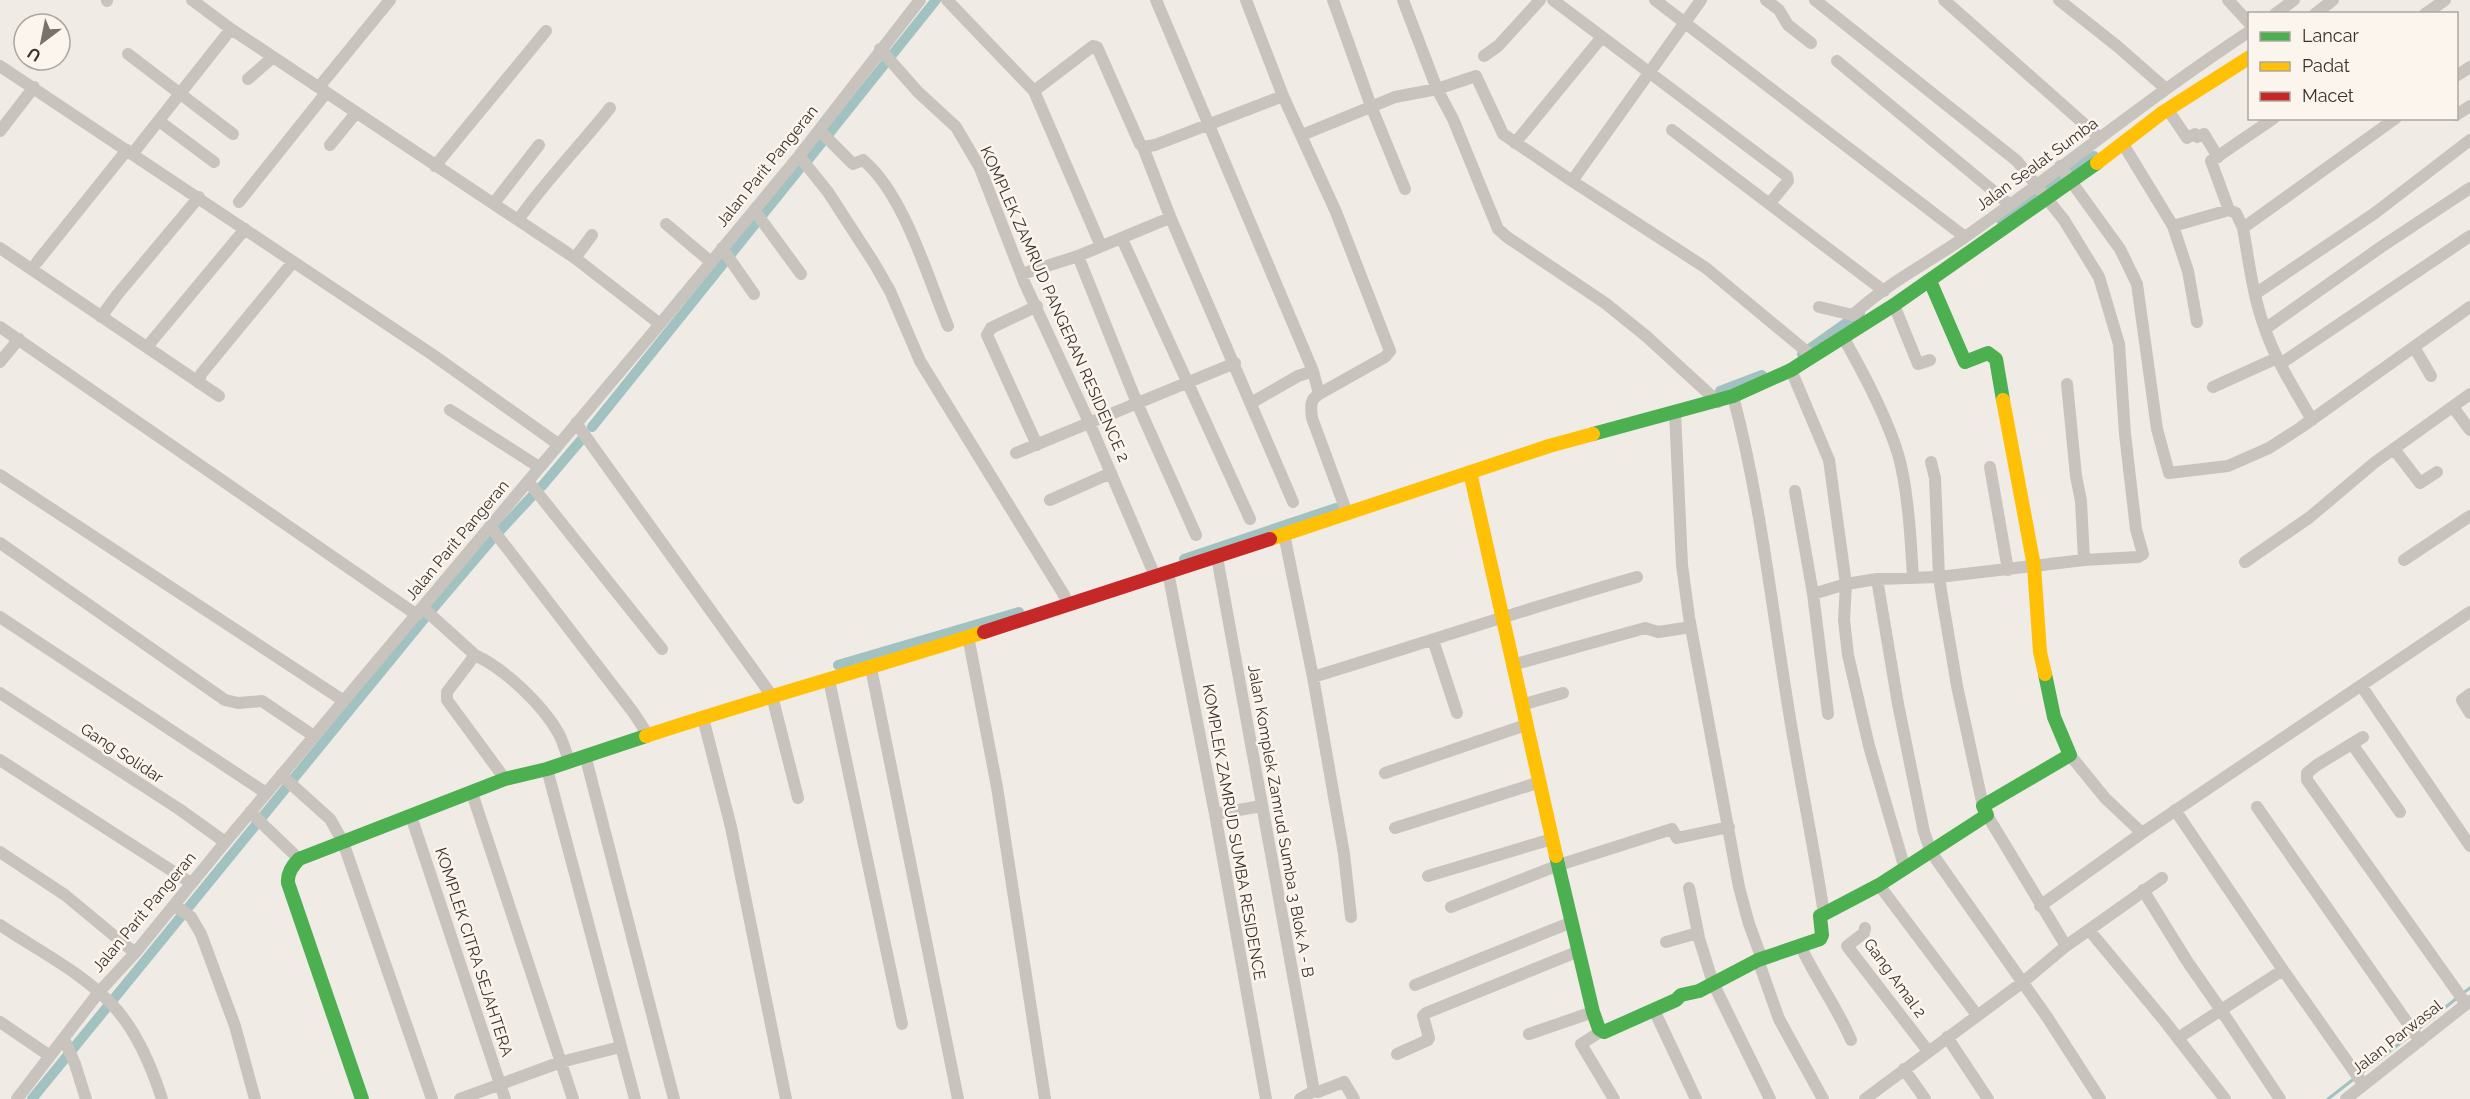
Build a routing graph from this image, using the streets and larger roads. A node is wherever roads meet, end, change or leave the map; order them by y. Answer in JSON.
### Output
{"nodes":[{"id":1,"x":390,"y":0,"type":"edge"},
{"id":2,"x":920,"y":0,"type":"edge"},
{"id":3,"x":947,"y":0,"type":"edge"},
{"id":4,"x":1156,"y":0,"type":"edge"},
{"id":5,"x":1246,"y":0,"type":"edge"},
{"id":6,"x":1333,"y":0,"type":"edge"},
{"id":7,"x":1402,"y":0,"type":"edge"},
{"id":8,"x":1540,"y":0,"type":"edge"},
{"id":9,"x":1553,"y":0,"type":"edge"},
{"id":10,"x":1655,"y":0,"type":"edge"},
{"id":11,"x":1701,"y":0,"type":"edge"},
{"id":12,"x":1766,"y":0,"type":"edge"},
{"id":13,"x":1815,"y":0,"type":"edge"},
{"id":14,"x":1944,"y":0,"type":"edge"},
{"id":15,"x":2059,"y":0,"type":"edge"},
{"id":16,"x":2228,"y":0,"type":"edge"},
{"id":17,"x":2294,"y":0,"type":"edge"},
{"id":18,"x":2333,"y":0,"type":"edge"},
{"id":19,"x":2445,"y":0,"type":"edge"},
{"id":20,"x":197,"y":1,"type":"edge"},
{"id":21,"x":1780,"y":4,"type":"edge"},
{"id":22,"x":2278,"y":12,"type":"edge"},
{"id":23,"x":2318,"y":12,"type":"edge"},
{"id":24,"x":2428,"y":12,"type":"edge"},
{"id":25,"x":1684,"y":22,"type":"junction"},
{"id":26,"x":2248,"y":22,"type":"edge"},
{"id":27,"x":231,"y":29,"type":"junction"},
{"id":28,"x":546,"y":31,"type":"dead end"},
{"id":29,"x":2248,"y":32,"type":"edge"},
{"id":30,"x":1602,"y":37,"type":"junction"},
{"id":31,"x":1811,"y":43,"type":"dead end"},
{"id":32,"x":128,"y":54,"type":"dead end"},
{"id":33,"x":1484,"y":56,"type":"dead end"},
{"id":34,"x":273,"y":57,"type":"junction"},
{"id":35,"x":886,"y":57,"type":"junction"},
{"id":36,"x":2248,"y":58,"type":"edge"},
{"id":37,"x":1837,"y":61,"type":"dead end"},
{"id":38,"x":0,"y":66,"type":"edge"},
{"id":39,"x":1651,"y":73,"type":"junction"},
{"id":40,"x":248,"y":79,"type":"dead end"},
{"id":41,"x":34,"y":87,"type":"junction"},
{"id":42,"x":2165,"y":88,"type":"junction"},
{"id":43,"x":1437,"y":89,"type":"junction"},
{"id":44,"x":322,"y":90,"type":"junction"},
{"id":45,"x":1034,"y":91,"type":"junction"},
{"id":46,"x":181,"y":94,"type":"junction"},
{"id":47,"x":1283,"y":96,"type":"junction"},
{"id":48,"x":1371,"y":106,"type":"junction"},
{"id":49,"x":610,"y":108,"type":"dead end"},
{"id":50,"x":2168,"y":110,"type":"junction"},
{"id":51,"x":356,"y":113,"type":"junction"},
{"id":52,"x":2271,"y":120,"type":"edge"},
{"id":53,"x":2393,"y":120,"type":"edge"},
{"id":54,"x":159,"y":121,"type":"junction"},
{"id":55,"x":1208,"y":123,"type":"junction"},
{"id":56,"x":819,"y":130,"type":"junction"},
{"id":57,"x":1672,"y":130,"type":"dead end"},
{"id":58,"x":0,"y":131,"type":"edge"},
{"id":59,"x":233,"y":134,"type":"dead end"},
{"id":60,"x":1302,"y":135,"type":"junction"},
{"id":61,"x":2100,"y":138,"type":"junction"},
{"id":62,"x":2470,"y":140,"type":"edge"},
{"id":63,"x":1515,"y":143,"type":"junction"},
{"id":64,"x":2122,"y":144,"type":"junction"},
{"id":65,"x":330,"y":145,"type":"dead end"},
{"id":66,"x":539,"y":145,"type":"dead end"},
{"id":67,"x":1143,"y":147,"type":"junction"},
{"id":68,"x":132,"y":149,"type":"junction"},
{"id":69,"x":799,"y":156,"type":"junction"},
{"id":70,"x":2218,"y":157,"type":"junction"},
{"id":71,"x":214,"y":162,"type":"dead end"},
{"id":72,"x":435,"y":166,"type":"junction"},
{"id":73,"x":2065,"y":174,"type":"junction"},
{"id":74,"x":1572,"y":182,"type":"junction"},
{"id":75,"x":2470,"y":188,"type":"edge"},
{"id":76,"x":1405,"y":189,"type":"dead end"},
{"id":77,"x":2041,"y":193,"type":"junction"},
{"id":78,"x":199,"y":197,"type":"junction"},
{"id":79,"x":239,"y":202,"type":"dead end"},
{"id":80,"x":1770,"y":203,"type":"junction"},
{"id":81,"x":494,"y":204,"type":"junction"},
{"id":82,"x":2009,"y":204,"type":"junction"},
{"id":83,"x":754,"y":210,"type":"junction"},
{"id":84,"x":2229,"y":210,"type":"junction"},
{"id":85,"x":1171,"y":219,"type":"junction"},
{"id":86,"x":518,"y":220,"type":"junction"},
{"id":87,"x":666,"y":224,"type":"dead end"},
{"id":88,"x":2173,"y":226,"type":"junction"},
{"id":89,"x":2243,"y":228,"type":"junction"},
{"id":90,"x":245,"y":229,"type":"junction"},
{"id":91,"x":592,"y":235,"type":"dead end"},
{"id":92,"x":2470,"y":236,"type":"edge"},
{"id":93,"x":1122,"y":239,"type":"junction"},
{"id":94,"x":1961,"y":240,"type":"junction"},
{"id":95,"x":1101,"y":246,"type":"junction"},
{"id":96,"x":0,"y":248,"type":"edge"},
{"id":97,"x":724,"y":251,"type":"junction"},
{"id":98,"x":1965,"y":255,"type":"junction"},
{"id":99,"x":1078,"y":256,"type":"junction"},
{"id":100,"x":575,"y":258,"type":"junction"},
{"id":101,"x":38,"y":262,"type":"dead end"},
{"id":102,"x":293,"y":262,"type":"junction"},
{"id":103,"x":711,"y":262,"type":"junction"},
{"id":104,"x":801,"y":274,"type":"dead end"},
{"id":105,"x":1022,"y":274,"type":"junction"},
{"id":106,"x":1930,"y":281,"type":"junction"},
{"id":107,"x":1884,"y":291,"type":"junction"},
{"id":108,"x":754,"y":294,"type":"dead end"},
{"id":109,"x":2255,"y":294,"type":"junction"},
{"id":110,"x":1894,"y":305,"type":"junction"},
{"id":111,"x":1037,"y":306,"type":"junction"},
{"id":112,"x":1819,"y":307,"type":"dead end"},
{"id":113,"x":2470,"y":307,"type":"edge"},
{"id":114,"x":101,"y":317,"type":"junction"},
{"id":115,"x":2197,"y":322,"type":"dead end"},
{"id":116,"x":660,"y":324,"type":"junction"},
{"id":117,"x":948,"y":326,"type":"dead end"},
{"id":118,"x":0,"y":327,"type":"edge"},
{"id":119,"x":1851,"y":327,"type":"junction"},
{"id":120,"x":2265,"y":329,"type":"junction"},
{"id":121,"x":19,"y":339,"type":"junction"},
{"id":122,"x":2414,"y":347,"type":"junction"},
{"id":123,"x":149,"y":349,"type":"junction"},
{"id":124,"x":1807,"y":352,"type":"junction"},
{"id":125,"x":1930,"y":360,"type":"dead end"},
{"id":126,"x":2279,"y":361,"type":"junction"},
{"id":127,"x":0,"y":362,"type":"edge"},
{"id":128,"x":1235,"y":363,"type":"junction"},
{"id":129,"x":1791,"y":370,"type":"junction"},
{"id":130,"x":1312,"y":371,"type":"junction"},
{"id":131,"x":2431,"y":376,"type":"dead end"},
{"id":132,"x":1186,"y":382,"type":"junction"},
{"id":133,"x":199,"y":383,"type":"junction"},
{"id":134,"x":2067,"y":384,"type":"dead end"},
{"id":135,"x":2213,"y":387,"type":"dead end"},
{"id":136,"x":1319,"y":394,"type":"junction"},
{"id":137,"x":2470,"y":394,"type":"edge"},
{"id":138,"x":219,"y":396,"type":"dead end"},
{"id":139,"x":1733,"y":396,"type":"junction"},
{"id":140,"x":1718,"y":402,"type":"junction"},
{"id":141,"x":1137,"y":403,"type":"junction"},
{"id":142,"x":1251,"y":403,"type":"junction"},
{"id":143,"x":2453,"y":407,"type":"junction"},
{"id":144,"x":450,"y":410,"type":"dead end"},
{"id":145,"x":1675,"y":412,"type":"junction"},
{"id":146,"x":2312,"y":420,"type":"junction"},
{"id":147,"x":1089,"y":422,"type":"junction"},
{"id":148,"x":576,"y":423,"type":"junction"},
{"id":149,"x":2470,"y":430,"type":"edge"},
{"id":150,"x":558,"y":444,"type":"junction"},
{"id":151,"x":1037,"y":445,"type":"junction"},
{"id":152,"x":2394,"y":449,"type":"junction"},
{"id":153,"x":1016,"y":453,"type":"dead end"},
{"id":154,"x":1931,"y":462,"type":"dead end"},
{"id":155,"x":539,"y":467,"type":"junction"},
{"id":156,"x":1990,"y":467,"type":"dead end"},
{"id":157,"x":1470,"y":472,"type":"junction"},
{"id":158,"x":2437,"y":472,"type":"dead end"},
{"id":159,"x":1111,"y":473,"type":"junction"},
{"id":160,"x":0,"y":475,"type":"edge"},
{"id":161,"x":528,"y":480,"type":"junction"},
{"id":162,"x":1795,"y":490,"type":"dead end"},
{"id":163,"x":1050,"y":500,"type":"dead end"},
{"id":164,"x":1293,"y":502,"type":"dead end"},
{"id":165,"x":1347,"y":513,"type":"junction"},
{"id":166,"x":2470,"y":516,"type":"edge"},
{"id":167,"x":1250,"y":519,"type":"dead end"},
{"id":168,"x":495,"y":532,"type":"junction"},
{"id":169,"x":1284,"y":534,"type":"junction"},
{"id":170,"x":1196,"y":535,"type":"dead end"},
{"id":171,"x":0,"y":543,"type":"edge"},
{"id":172,"x":1217,"y":557,"type":"junction"},
{"id":173,"x":2084,"y":560,"type":"junction"},
{"id":174,"x":2404,"y":560,"type":"dead end"},
{"id":175,"x":2245,"y":562,"type":"dead end"},
{"id":176,"x":2034,"y":566,"type":"junction"},
{"id":177,"x":2008,"y":570,"type":"junction"},
{"id":178,"x":1162,"y":574,"type":"junction"},
{"id":179,"x":1637,"y":577,"type":"dead end"},
{"id":180,"x":1940,"y":577,"type":"junction"},
{"id":181,"x":1912,"y":578,"type":"junction"},
{"id":182,"x":1877,"y":579,"type":"junction"},
{"id":183,"x":1846,"y":584,"type":"junction"},
{"id":184,"x":1814,"y":594,"type":"junction"},
{"id":185,"x":1068,"y":605,"type":"junction"},
{"id":186,"x":2470,"y":612,"type":"edge"},
{"id":187,"x":425,"y":613,"type":"junction"},
{"id":188,"x":0,"y":616,"type":"edge"},
{"id":189,"x":1502,"y":616,"type":"junction"},
{"id":190,"x":1691,"y":627,"type":"junction"},
{"id":191,"x":968,"y":636,"type":"junction"},
{"id":192,"x":1433,"y":640,"type":"junction"},
{"id":193,"x":662,"y":649,"type":"dead end"},
{"id":194,"x":475,"y":655,"type":"junction"},
{"id":195,"x":1512,"y":665,"type":"junction"},
{"id":196,"x":871,"y":668,"type":"junction"},
{"id":197,"x":1313,"y":677,"type":"junction"},
{"id":198,"x":829,"y":680,"type":"junction"},
{"id":199,"x":2362,"y":687,"type":"junction"},
{"id":200,"x":0,"y":693,"type":"edge"},
{"id":201,"x":1563,"y":693,"type":"dead end"},
{"id":202,"x":2470,"y":694,"type":"edge"},
{"id":203,"x":772,"y":696,"type":"junction"},
{"id":204,"x":344,"y":701,"type":"junction"},
{"id":205,"x":1521,"y":705,"type":"junction"},
{"id":206,"x":1457,"y":713,"type":"dead end"},
{"id":207,"x":2470,"y":713,"type":"edge"},
{"id":208,"x":1828,"y":714,"type":"dead end"},
{"id":209,"x":703,"y":718,"type":"junction"},
{"id":210,"x":1526,"y":725,"type":"junction"},
{"id":211,"x":648,"y":735,"type":"junction"},
{"id":212,"x":314,"y":736,"type":"junction"},
{"id":213,"x":2363,"y":737,"type":"dead end"},
{"id":214,"x":2352,"y":744,"type":"junction"},
{"id":215,"x":585,"y":755,"type":"junction"},
{"id":216,"x":2070,"y":755,"type":"junction"},
{"id":217,"x":0,"y":760,"type":"edge"},
{"id":218,"x":569,"y":760,"type":"junction"},
{"id":219,"x":547,"y":769,"type":"junction"},
{"id":220,"x":1384,"y":773,"type":"dead end"},
{"id":221,"x":281,"y":775,"type":"junction"},
{"id":222,"x":505,"y":780,"type":"junction"},
{"id":223,"x":1537,"y":783,"type":"junction"},
{"id":224,"x":266,"y":793,"type":"junction"},
{"id":225,"x":472,"y":794,"type":"junction"},
{"id":226,"x":798,"y":798,"type":"dead end"},
{"id":227,"x":1262,"y":806,"type":"junction"},
{"id":228,"x":2257,"y":807,"type":"dead end"},
{"id":229,"x":2175,"y":810,"type":"junction"},
{"id":230,"x":1985,"y":811,"type":"junction"},
{"id":231,"x":2400,"y":812,"type":"dead end"},
{"id":232,"x":253,"y":814,"type":"junction"},
{"id":233,"x":1215,"y":814,"type":"junction"},
{"id":234,"x":411,"y":816,"type":"junction"},
{"id":235,"x":1729,"y":827,"type":"junction"},
{"id":236,"x":1395,"y":828,"type":"dead end"},
{"id":237,"x":2142,"y":833,"type":"junction"},
{"id":238,"x":1552,"y":839,"type":"junction"},
{"id":239,"x":225,"y":842,"type":"junction"},
{"id":240,"x":343,"y":842,"type":"junction"},
{"id":241,"x":2470,"y":846,"type":"edge"},
{"id":242,"x":0,"y":852,"type":"edge"},
{"id":243,"x":1931,"y":852,"type":"junction"},
{"id":244,"x":299,"y":859,"type":"junction"},
{"id":245,"x":1559,"y":865,"type":"junction"},
{"id":246,"x":1905,"y":869,"type":"junction"},
{"id":247,"x":1428,"y":876,"type":"dead end"},
{"id":248,"x":2162,"y":878,"type":"dead end"},
{"id":249,"x":191,"y":883,"type":"junction"},
{"id":250,"x":1880,"y":885,"type":"junction"},
{"id":251,"x":1689,"y":888,"type":"dead end"},
{"id":252,"x":2143,"y":890,"type":"junction"},
{"id":253,"x":2040,"y":906,"type":"junction"},
{"id":254,"x":177,"y":907,"type":"junction"},
{"id":255,"x":1450,"y":907,"type":"dead end"},
{"id":256,"x":1824,"y":914,"type":"junction"},
{"id":257,"x":1351,"y":917,"type":"dead end"},
{"id":258,"x":1572,"y":922,"type":"junction"},
{"id":259,"x":0,"y":925,"type":"edge"},
{"id":260,"x":1865,"y":928,"type":"dead end"},
{"id":261,"x":2089,"y":930,"type":"junction"},
{"id":262,"x":1699,"y":938,"type":"junction"},
{"id":263,"x":1666,"y":942,"type":"dead end"},
{"id":264,"x":2066,"y":946,"type":"junction"},
{"id":265,"x":1802,"y":947,"type":"junction"},
{"id":266,"x":1579,"y":951,"type":"junction"},
{"id":267,"x":135,"y":953,"type":"junction"},
{"id":268,"x":1760,"y":960,"type":"junction"},
{"id":269,"x":2283,"y":970,"type":"junction"},
{"id":270,"x":2023,"y":982,"type":"junction"},
{"id":271,"x":1713,"y":983,"type":"junction"},
{"id":272,"x":1415,"y":985,"type":"dead end"},
{"id":273,"x":101,"y":994,"type":"junction"},
{"id":274,"x":2463,"y":999,"type":"edge"},
{"id":275,"x":1654,"y":1010,"type":"junction"},
{"id":276,"x":2221,"y":1010,"type":"junction"},
{"id":277,"x":1593,"y":1012,"type":"junction"},
{"id":278,"x":1977,"y":1015,"type":"junction"},
{"id":279,"x":0,"y":1022,"type":"edge"},
{"id":280,"x":902,"y":1024,"type":"dead end"},
{"id":281,"x":1600,"y":1032,"type":"junction"},
{"id":282,"x":2415,"y":1033,"type":"junction"},
{"id":283,"x":1529,"y":1034,"type":"dead end"},
{"id":284,"x":1947,"y":1037,"type":"junction"},
{"id":285,"x":2178,"y":1038,"type":"junction"},
{"id":286,"x":1851,"y":1040,"type":"dead end"},
{"id":287,"x":65,"y":1042,"type":"junction"},
{"id":288,"x":620,"y":1047,"type":"junction"},
{"id":289,"x":1928,"y":1051,"type":"junction"},
{"id":290,"x":1397,"y":1054,"type":"dead end"},
{"id":291,"x":51,"y":1056,"type":"junction"},
{"id":292,"x":561,"y":1062,"type":"junction"},
{"id":293,"x":1904,"y":1069,"type":"junction"},
{"id":294,"x":2362,"y":1082,"type":"junction"},
{"id":295,"x":500,"y":1084,"type":"junction"},
{"id":296,"x":1314,"y":1091,"type":"junction"},
{"id":297,"x":17,"y":1099,"type":"edge"},
{"id":298,"x":86,"y":1099,"type":"edge"},
{"id":299,"x":162,"y":1099,"type":"edge"},
{"id":300,"x":255,"y":1099,"type":"edge"},
{"id":301,"x":362,"y":1099,"type":"edge"},
{"id":302,"x":432,"y":1099,"type":"edge"},
{"id":303,"x":460,"y":1099,"type":"edge"},
{"id":304,"x":505,"y":1099,"type":"edge"},
{"id":305,"x":573,"y":1099,"type":"edge"},
{"id":306,"x":635,"y":1099,"type":"edge"},
{"id":307,"x":674,"y":1099,"type":"edge"},
{"id":308,"x":786,"y":1099,"type":"edge"},
{"id":309,"x":958,"y":1099,"type":"edge"},
{"id":310,"x":1045,"y":1099,"type":"edge"},
{"id":311,"x":1266,"y":1099,"type":"edge"},
{"id":312,"x":1300,"y":1099,"type":"edge"},
{"id":313,"x":1354,"y":1099,"type":"edge"},
{"id":314,"x":1614,"y":1099,"type":"edge"},
{"id":315,"x":1696,"y":1099,"type":"edge"},
{"id":316,"x":1770,"y":1099,"type":"edge"},
{"id":317,"x":1823,"y":1099,"type":"edge"},
{"id":318,"x":1865,"y":1099,"type":"edge"},
{"id":319,"x":1925,"y":1099,"type":"edge"},
{"id":320,"x":1988,"y":1099,"type":"edge"},
{"id":321,"x":2100,"y":1099,"type":"edge"},
{"id":322,"x":2224,"y":1099,"type":"edge"},
{"id":323,"x":2280,"y":1099,"type":"edge"},
{"id":324,"x":2346,"y":1099,"type":"edge"}],
"edges":[{"from":1,"to":44,"type":"street"},
{"from":2,"to":35,"type":"street","name":"Jalan Parit Pangeran"},
{"from":3,"to":45,"type":"street"},
{"from":4,"to":55,"type":"street"},
{"from":5,"to":47,"type":"street"},
{"from":6,"to":48,"type":"street"},
{"from":7,"to":43,"type":"street"},
{"from":8,"to":33,"type":"street"},
{"from":9,"to":30,"type":"street"},
{"from":10,"to":25,"type":"street"},
{"from":11,"to":25,"type":"street"},
{"from":12,"to":21,"type":"street"},
{"from":13,"to":77,"type":"street"},
{"from":14,"to":61,"type":"street"},
{"from":15,"to":42,"type":"street"},
{"from":16,"to":26,"type":"street"},
{"from":17,"to":22,"type":"street"},
{"from":18,"to":23,"type":"street"},
{"from":19,"to":24,"type":"street"},
{"from":20,"to":27,"type":"street"},
{"from":21,"to":31,"type":"street"},
{"from":25,"to":39,"type":"street"},
{"from":25,"to":94,"type":"street"},
{"from":27,"to":34,"type":"street"},
{"from":27,"to":46,"type":"street"},
{"from":28,"to":72,"type":"street"},
{"from":29,"to":42,"type":"street","name":"Jalan Sealat Sumba"},
{"from":30,"to":39,"type":"street"},
{"from":30,"to":63,"type":"street"},
{"from":32,"to":46,"type":"street"},
{"from":34,"to":40,"type":"street"},
{"from":34,"to":44,"type":"street"},
{"from":35,"to":56,"type":"street","name":"Jalan Parit Pangeran"},
{"from":35,"to":105,"type":"street","name":"KOMPLEK ZAMRUD PANGERAN RESIDENCE 2"},
{"from":36,"to":50,"type":"street"},
{"from":37,"to":82,"type":"street"},
{"from":38,"to":41,"type":"street"},
{"from":39,"to":74,"type":"street"},
{"from":39,"to":80,"type":"street"},
{"from":41,"to":58,"type":"street"},
{"from":41,"to":68,"type":"street"},
{"from":42,"to":61,"type":"street","name":"Jalan Sealat Sumba"},
{"from":43,"to":48,"type":"street"},
{"from":43,"to":63,"type":"street"},
{"from":43,"to":140,"type":"street"},
{"from":44,"to":51,"type":"street"},
{"from":44,"to":79,"type":"street"},
{"from":45,"to":67,"type":"street"},
{"from":45,"to":95,"type":"street"},
{"from":46,"to":54,"type":"street"},
{"from":46,"to":59,"type":"street"},
{"from":47,"to":55,"type":"street"},
{"from":47,"to":60,"type":"street"},
{"from":48,"to":60,"type":"street"},
{"from":48,"to":76,"type":"street"},
{"from":49,"to":86,"type":"street"},
{"from":50,"to":64,"type":"street"},
{"from":50,"to":70,"type":"street"},
{"from":51,"to":65,"type":"street"},
{"from":51,"to":72,"type":"street"},
{"from":52,"to":70,"type":"street"},
{"from":53,"to":89,"type":"street"},
{"from":54,"to":68,"type":"street"},
{"from":54,"to":71,"type":"street"},
{"from":55,"to":67,"type":"street"},
{"from":55,"to":130,"type":"street"},
{"from":56,"to":69,"type":"street","name":"Jalan Parit Pangeran"},
{"from":56,"to":117,"type":"street"},
{"from":57,"to":80,"type":"street"},
{"from":60,"to":136,"type":"street"},
{"from":61,"to":73,"type":"street","name":"Jalan Sealat Sumba"},
{"from":62,"to":109,"type":"street"},
{"from":63,"to":74,"type":"street"},
{"from":64,"to":73,"type":"street"},
{"from":64,"to":88,"type":"street"},
{"from":66,"to":81,"type":"street"},
{"from":67,"to":85,"type":"street"},
{"from":68,"to":78,"type":"street"},
{"from":68,"to":101,"type":"street"},
{"from":69,"to":83,"type":"street","name":"Jalan Parit Pangeran"},
{"from":69,"to":185,"type":"street"},
{"from":70,"to":84,"type":"street"},
{"from":72,"to":81,"type":"street"},
{"from":73,"to":77,"type":"street"},
{"from":73,"to":77,"type":"street","name":"Jalan Sealat Sumba"},
{"from":73,"to":146,"type":"street"},
{"from":74,"to":124,"type":"street"},
{"from":75,"to":120,"type":"street"},
{"from":77,"to":82,"type":"street","name":"Jalan Sealat Sumba"},
{"from":77,"to":98,"type":"street"},
{"from":77,"to":173,"type":"street"},
{"from":78,"to":90,"type":"street"},
{"from":78,"to":114,"type":"street"},
{"from":80,"to":107,"type":"street"},
{"from":81,"to":86,"type":"street"},
{"from":82,"to":94,"type":"street","name":"Jalan Sealat Sumba"},
{"from":83,"to":97,"type":"street","name":"Jalan Parit Pangeran"},
{"from":83,"to":104,"type":"street"},
{"from":84,"to":88,"type":"street"},
{"from":84,"to":89,"type":"street"},
{"from":85,"to":93,"type":"street"},
{"from":85,"to":128,"type":"street"},
{"from":86,"to":100,"type":"street"},
{"from":87,"to":103,"type":"street"},
{"from":88,"to":115,"type":"street"},
{"from":89,"to":109,"type":"street"},
{"from":90,"to":102,"type":"street"},
{"from":90,"to":123,"type":"street"},
{"from":91,"to":100,"type":"street"},
{"from":92,"to":126,"type":"street"},
{"from":93,"to":95,"type":"street"},
{"from":93,"to":132,"type":"street"},
{"from":94,"to":98,"type":"street"},
{"from":94,"to":107,"type":"street","name":"Jalan Sealat Sumba"},
{"from":95,"to":99,"type":"street"},
{"from":96,"to":114,"type":"street"},
{"from":97,"to":103,"type":"street","name":"Jalan Parit Pangeran"},
{"from":97,"to":108,"type":"street"},
{"from":98,"to":106,"type":"street"},
{"from":99,"to":105,"type":"street"},
{"from":99,"to":141,"type":"street"},
{"from":100,"to":116,"type":"street"},
{"from":102,"to":133,"type":"street"},
{"from":102,"to":150,"type":"street"},
{"from":103,"to":116,"type":"street","name":"Jalan Parit Pangeran"},
{"from":105,"to":111,"type":"street","name":"KOMPLEK ZAMRUD PANGERAN RESIDENCE 2"},
{"from":106,"to":110,"type":"street"},
{"from":106,"to":176,"type":"street"},
{"from":107,"to":119,"type":"street","name":"Jalan Sealat Sumba"},
{"from":109,"to":120,"type":"street"},
{"from":110,"to":119,"type":"street"},
{"from":110,"to":125,"type":"street"},
{"from":111,"to":147,"type":"street","name":"KOMPLEK ZAMRUD PANGERAN RESIDENCE 2"},
{"from":111,"to":151,"type":"street"},
{"from":112,"to":119,"type":"street"},
{"from":113,"to":122,"type":"street"},
{"from":114,"to":123,"type":"street"},
{"from":116,"to":148,"type":"street","name":"Jalan Parit Pangeran"},
{"from":118,"to":121,"type":"street"},
{"from":119,"to":124,"type":"street"},
{"from":119,"to":181,"type":"street"},
{"from":120,"to":126,"type":"street"},
{"from":121,"to":127,"type":"street"},
{"from":121,"to":187,"type":"street"},
{"from":122,"to":131,"type":"street"},
{"from":122,"to":146,"type":"street"},
{"from":123,"to":133,"type":"street"},
{"from":124,"to":129,"type":"street"},
{"from":126,"to":135,"type":"street"},
{"from":126,"to":146,"type":"street"},
{"from":128,"to":132,"type":"street"},
{"from":128,"to":142,"type":"street"},
{"from":129,"to":139,"type":"street"},
{"from":129,"to":183,"type":"street"},
{"from":130,"to":136,"type":"street"},
{"from":130,"to":142,"type":"street"},
{"from":132,"to":141,"type":"street"},
{"from":132,"to":167,"type":"street"},
{"from":133,"to":138,"type":"street"},
{"from":134,"to":173,"type":"street"},
{"from":136,"to":165,"type":"street"},
{"from":137,"to":143,"type":"street"},
{"from":139,"to":140,"type":"street"},
{"from":139,"to":256,"type":"street"},
{"from":140,"to":145,"type":"street"},
{"from":141,"to":147,"type":"street"},
{"from":141,"to":170,"type":"street"},
{"from":142,"to":164,"type":"street"},
{"from":143,"to":149,"type":"street"},
{"from":143,"to":152,"type":"street"},
{"from":144,"to":155,"type":"street"},
{"from":145,"to":157,"type":"street"},
{"from":145,"to":190,"type":"street"},
{"from":147,"to":151,"type":"street"},
{"from":147,"to":159,"type":"street","name":"KOMPLEK ZAMRUD PANGERAN RESIDENCE 2"},
{"from":148,"to":150,"type":"street","name":"Jalan Parit Pangeran"},
{"from":148,"to":203,"type":"street"},
{"from":150,"to":155,"type":"street","name":"Jalan Parit Pangeran"},
{"from":151,"to":153,"type":"street"},
{"from":152,"to":158,"type":"street"},
{"from":152,"to":175,"type":"street"},
{"from":154,"to":180,"type":"street"},
{"from":155,"to":161,"type":"street","name":"Jalan Parit Pangeran"},
{"from":156,"to":177,"type":"street"},
{"from":157,"to":165,"type":"street"},
{"from":157,"to":189,"type":"street"},
{"from":159,"to":163,"type":"street"},
{"from":159,"to":178,"type":"street","name":"KOMPLEK ZAMRUD PANGERAN RESIDENCE 2"},
{"from":160,"to":204,"type":"street"},
{"from":161,"to":168,"type":"street","name":"Jalan Parit Pangeran"},
{"from":161,"to":193,"type":"street"},
{"from":162,"to":184,"type":"street"},
{"from":165,"to":169,"type":"street"},
{"from":166,"to":174,"type":"street"},
{"from":168,"to":187,"type":"street","name":"Jalan Parit Pangeran"},
{"from":168,"to":211,"type":"street"},
{"from":169,"to":172,"type":"street"},
{"from":169,"to":197,"type":"street"},
{"from":171,"to":212,"type":"street"},
{"from":172,"to":178,"type":"street"},
{"from":172,"to":227,"type":"street","name":"Jalan Komplek Zamrud Sumba 3 Blok A - B"},
{"from":173,"to":176,"type":"street"},
{"from":176,"to":177,"type":"street"},
{"from":176,"to":216,"type":"street"},
{"from":177,"to":180,"type":"street"},
{"from":178,"to":185,"type":"street"},
{"from":178,"to":233,"type":"street","name":"KOMPLEK ZAMRUD SUMBA RESIDENCE"},
{"from":179,"to":189,"type":"street"},
{"from":180,"to":181,"type":"street"},
{"from":180,"to":230,"type":"street"},
{"from":181,"to":182,"type":"street"},
{"from":182,"to":183,"type":"street"},
{"from":182,"to":243,"type":"street"},
{"from":183,"to":184,"type":"street"},
{"from":183,"to":246,"type":"street"},
{"from":184,"to":208,"type":"street"},
{"from":185,"to":191,"type":"street"},
{"from":186,"to":199,"type":"street"},
{"from":187,"to":194,"type":"street"},
{"from":187,"to":204,"type":"street","name":"Jalan Parit Pangeran"},
{"from":188,"to":224,"type":"street"},
{"from":189,"to":192,"type":"street"},
{"from":189,"to":195,"type":"street"},
{"from":190,"to":195,"type":"street"},
{"from":190,"to":235,"type":"street"},
{"from":191,"to":196,"type":"street"},
{"from":191,"to":310,"type":"street"},
{"from":192,"to":197,"type":"street"},
{"from":192,"to":206,"type":"street"},
{"from":194,"to":218,"type":"street"},
{"from":194,"to":222,"type":"street"},
{"from":195,"to":205,"type":"street"},
{"from":196,"to":198,"type":"street"},
{"from":196,"to":309,"type":"street"},
{"from":197,"to":257,"type":"street"},
{"from":198,"to":203,"type":"street"},
{"from":198,"to":280,"type":"street"},
{"from":199,"to":229,"type":"street"},
{"from":199,"to":241,"type":"street"},
{"from":200,"to":239,"type":"street","name":"Gang Solidar"},
{"from":201,"to":205,"type":"street"},
{"from":202,"to":207,"type":"street"},
{"from":203,"to":209,"type":"street"},
{"from":203,"to":226,"type":"street"},
{"from":204,"to":212,"type":"street","name":"Jalan Parit Pangeran"},
{"from":205,"to":210,"type":"street"},
{"from":209,"to":211,"type":"street"},
{"from":209,"to":308,"type":"street"},
{"from":210,"to":220,"type":"street"},
{"from":210,"to":223,"type":"street"},
{"from":211,"to":215,"type":"street"},
{"from":212,"to":221,"type":"street","name":"Jalan Parit Pangeran"},
{"from":213,"to":214,"type":"street"},
{"from":214,"to":231,"type":"street"},
{"from":214,"to":274,"type":"street"},
{"from":215,"to":218,"type":"street"},
{"from":215,"to":307,"type":"street"},
{"from":216,"to":230,"type":"street"},
{"from":216,"to":237,"type":"street"},
{"from":217,"to":249,"type":"street"},
{"from":218,"to":219,"type":"street"},
{"from":219,"to":222,"type":"street"},
{"from":219,"to":288,"type":"street"},
{"from":221,"to":224,"type":"street","name":"Jalan Parit Pangeran"},
{"from":221,"to":240,"type":"street"},
{"from":222,"to":225,"type":"street"},
{"from":223,"to":236,"type":"street"},
{"from":223,"to":238,"type":"street"},
{"from":224,"to":232,"type":"street","name":"Jalan Parit Pangeran"},
{"from":225,"to":234,"type":"street"},
{"from":225,"to":292,"type":"street"},
{"from":227,"to":233,"type":"street"},
{"from":227,"to":296,"type":"street","name":"Jalan Komplek Zamrud Sumba 3 Blok A - B"},
{"from":228,"to":282,"type":"street"},
{"from":229,"to":237,"type":"street"},
{"from":229,"to":269,"type":"street"},
{"from":230,"to":243,"type":"street"},
{"from":230,"to":253,"type":"street"},
{"from":232,"to":239,"type":"street","name":"Jalan Parit Pangeran"},
{"from":232,"to":244,"type":"street"},
{"from":233,"to":311,"type":"street","name":"KOMPLEK ZAMRUD SUMBA RESIDENCE"},
{"from":234,"to":240,"type":"street"},
{"from":234,"to":295,"type":"street","name":"KOMPLEK CITRA SEJAHTERA"},
{"from":235,"to":245,"type":"street"},
{"from":235,"to":268,"type":"street"},
{"from":237,"to":253,"type":"street"},
{"from":238,"to":245,"type":"street"},
{"from":238,"to":247,"type":"street"},
{"from":239,"to":249,"type":"street","name":"Jalan Parit Pangeran"},
{"from":240,"to":244,"type":"street"},
{"from":240,"to":302,"type":"street"},
{"from":242,"to":267,"type":"street"},
{"from":243,"to":246,"type":"street"},
{"from":243,"to":270,"type":"street"},
{"from":244,"to":301,"type":"street"},
{"from":245,"to":255,"type":"street"},
{"from":245,"to":258,"type":"street"},
{"from":246,"to":250,"type":"street"},
{"from":248,"to":252,"type":"street"},
{"from":249,"to":254,"type":"street","name":"Jalan Parit Pangeran"},
{"from":250,"to":256,"type":"street"},
{"from":250,"to":278,"type":"street"},
{"from":251,"to":262,"type":"street"},
{"from":252,"to":261,"type":"street"},
{"from":252,"to":276,"type":"street"},
{"from":253,"to":264,"type":"street"},
{"from":254,"to":267,"type":"street","name":"Jalan Parit Pangeran"},
{"from":254,"to":300,"type":"street"},
{"from":256,"to":265,"type":"street"},
{"from":258,"to":266,"type":"street"},
{"from":258,"to":272,"type":"street"},
{"from":259,"to":273,"type":"street"},
{"from":260,"to":289,"type":"street","name":"Gang Amal 2"},
{"from":261,"to":264,"type":"street"},
{"from":261,"to":285,"type":"street"},
{"from":262,"to":263,"type":"street"},
{"from":262,"to":271,"type":"street"},
{"from":264,"to":270,"type":"street"},
{"from":265,"to":268,"type":"street"},
{"from":265,"to":286,"type":"street"},
{"from":266,"to":277,"type":"street"},
{"from":266,"to":290,"type":"street"},
{"from":267,"to":273,"type":"street","name":"Jalan Parit Pangeran"},
{"from":268,"to":271,"type":"street"},
{"from":268,"to":317,"type":"street"},
{"from":269,"to":276,"type":"street"},
{"from":269,"to":294,"type":"street"},
{"from":270,"to":278,"type":"street"},
{"from":270,"to":321,"type":"street"},
{"from":271,"to":275,"type":"street"},
{"from":271,"to":316,"type":"street"},
{"from":273,"to":287,"type":"street","name":"Jalan Parit Pangeran"},
{"from":273,"to":299,"type":"street"},
{"from":274,"to":282,"type":"street","name":"Jalan Parwasal"},
{"from":275,"to":281,"type":"street"},
{"from":275,"to":315,"type":"street"},
{"from":276,"to":285,"type":"street"},
{"from":276,"to":323,"type":"street"},
{"from":277,"to":281,"type":"street"},
{"from":277,"to":283,"type":"street"},
{"from":278,"to":284,"type":"street"},
{"from":279,"to":291,"type":"street"},
{"from":281,"to":314,"type":"street"},
{"from":282,"to":294,"type":"street","name":"Jalan Parwasal"},
{"from":284,"to":289,"type":"street"},
{"from":284,"to":320,"type":"street"},
{"from":285,"to":322,"type":"street"},
{"from":287,"to":291,"type":"street","name":"Jalan Parit Pangeran"},
{"from":287,"to":298,"type":"street"},
{"from":288,"to":292,"type":"street"},
{"from":288,"to":306,"type":"street"},
{"from":289,"to":293,"type":"street"},
{"from":291,"to":297,"type":"street","name":"Jalan Parit Pangeran"},
{"from":292,"to":295,"type":"street"},
{"from":292,"to":305,"type":"street"},
{"from":293,"to":318,"type":"street"},
{"from":293,"to":319,"type":"street"},
{"from":294,"to":324,"type":"street","name":"Jalan Parwasal"},
{"from":295,"to":303,"type":"street"},
{"from":295,"to":304,"type":"street","name":"KOMPLEK CITRA SEJAHTERA"},
{"from":296,"to":312,"type":"street"},
{"from":296,"to":313,"type":"street"}]}
